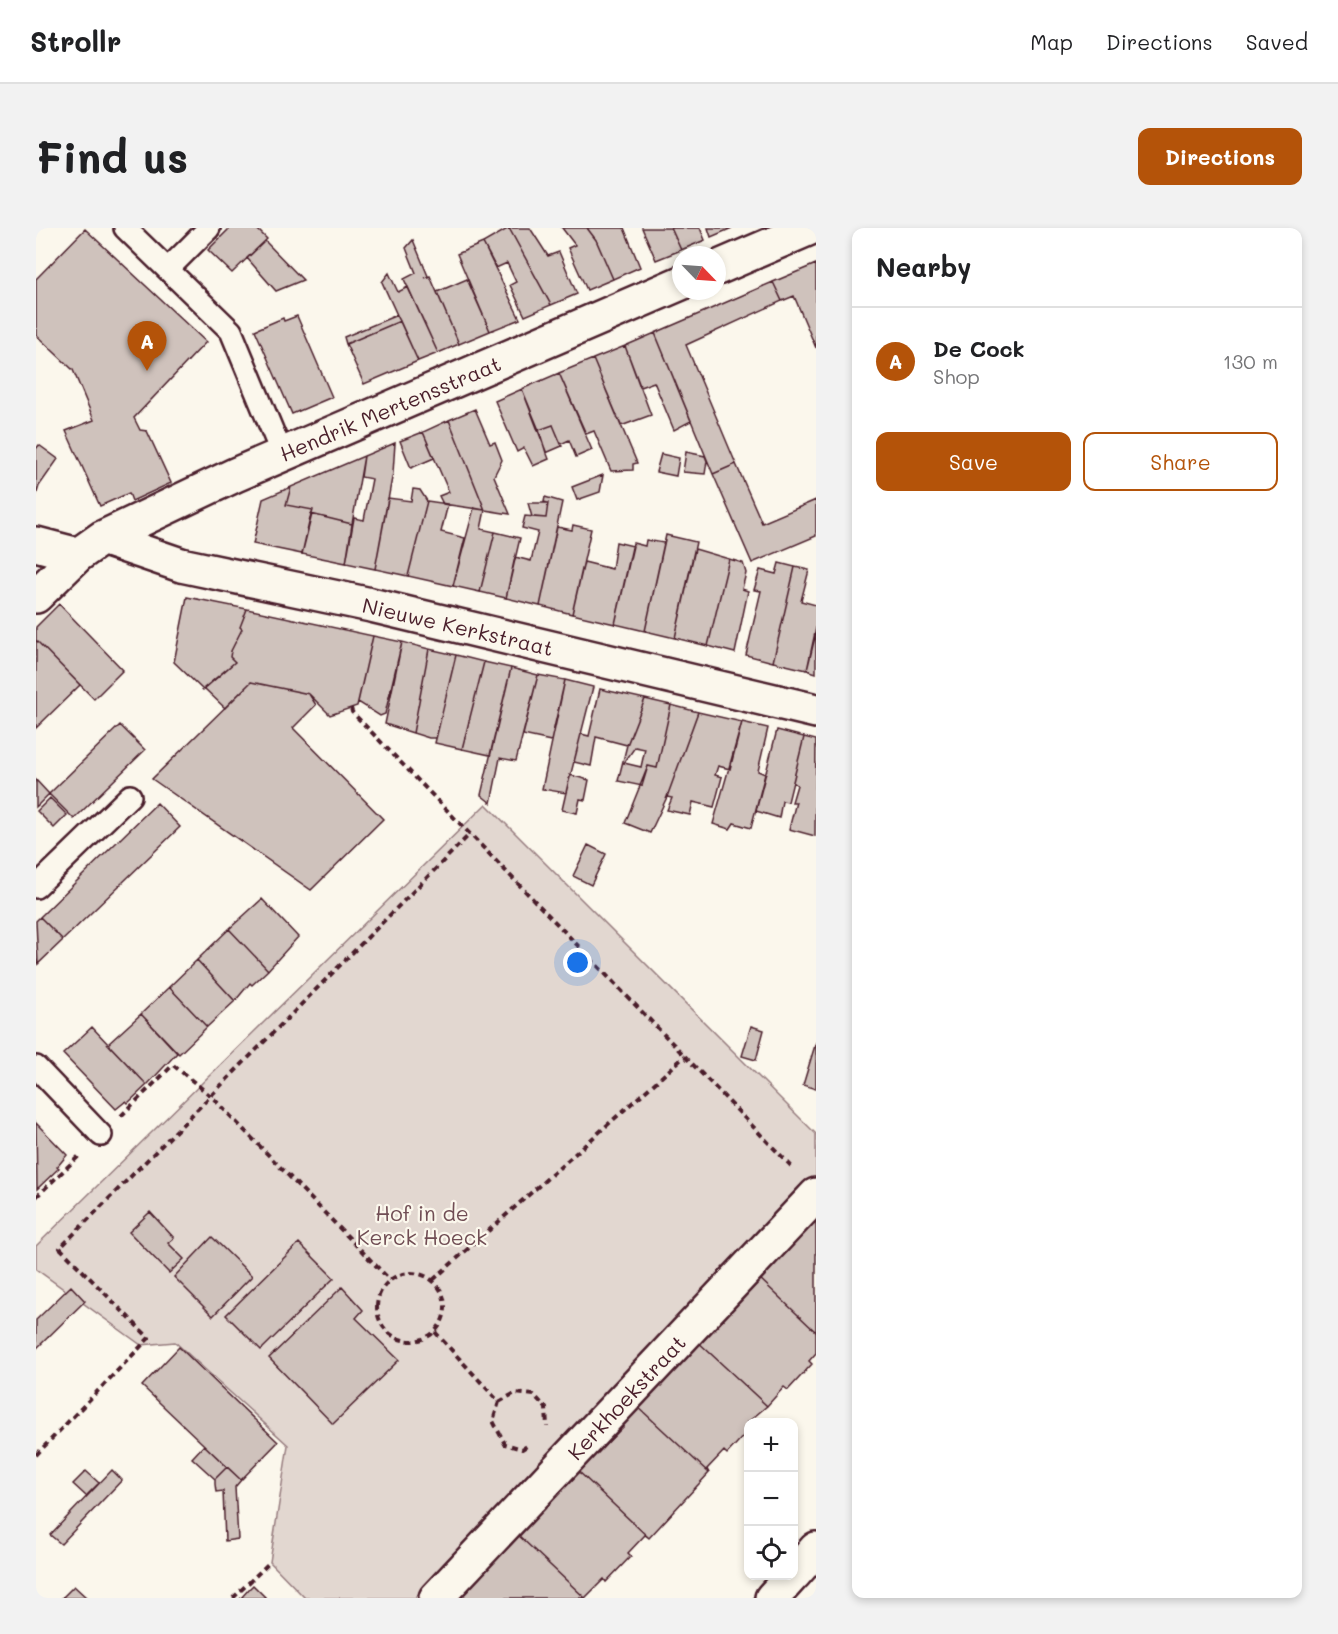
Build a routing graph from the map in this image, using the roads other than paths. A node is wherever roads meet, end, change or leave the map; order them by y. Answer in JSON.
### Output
{"nodes":[{"id":1,"x":125,"y":228,"type":"edge"},
{"id":2,"x":209,"y":228,"type":"edge"},
{"id":3,"x":810,"y":228,"type":"edge"},
{"id":4,"x":726,"y":264,"type":"edge"},
{"id":5,"x":168,"y":269,"type":"junction"},
{"id":6,"x":672,"y":287,"type":"edge"},
{"id":7,"x":282,"y":454,"type":"junction"},
{"id":8,"x":36,"y":544,"type":"edge"},
{"id":9,"x":90,"y":547,"type":"junction"},
{"id":10,"x":36,"y":596,"type":"edge"},
{"id":11,"x":816,"y":711,"type":"edge"},
{"id":12,"x":130,"y":796,"type":"dead end"},
{"id":13,"x":36,"y":887,"type":"edge"},
{"id":14,"x":36,"y":1067,"type":"edge"},
{"id":15,"x":101,"y":1135,"type":"road end"},
{"id":16,"x":808,"y":1185,"type":"edge"},
{"id":17,"x":816,"y":1549,"type":"edge"},
{"id":18,"x":798,"y":1569,"type":"edge"},
{"id":19,"x":788,"y":1580,"type":"edge"},
{"id":20,"x":436,"y":1598,"type":"edge"},
{"id":21,"x":772,"y":1598,"type":"edge"}],
"edges":[{"from":1,"to":5,"type":"lane"},
{"from":2,"to":5,"type":"lane"},
{"from":3,"to":4,"type":"street"},
{"from":5,"to":7,"type":"lane"},
{"from":6,"to":7,"type":"street","name":"Hendrik Mertensstraat"},
{"from":7,"to":9,"type":"street","name":"Hendrik Mertensstraat"},
{"from":8,"to":9,"type":"street","name":"Nieuwe Kerkstraat"},
{"from":9,"to":10,"type":"street","name":"Hendrik Mertensstraat"},
{"from":9,"to":11,"type":"street","name":"Nieuwe Kerkstraat"},
{"from":12,"to":13,"type":"lane"},
{"from":14,"to":15,"type":"lane"},
{"from":16,"to":20,"type":"street","name":"Kerkhoekstraat"},
{"from":17,"to":18,"type":"street"},
{"from":19,"to":21,"type":"street"}]}
